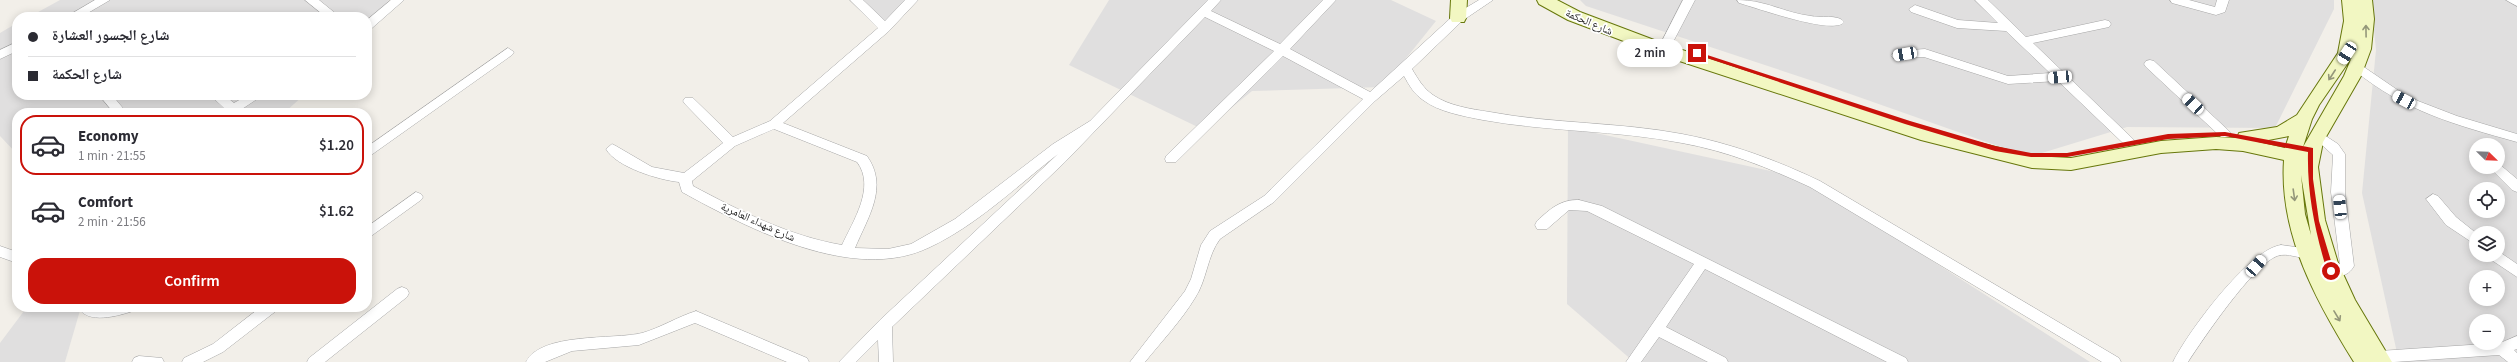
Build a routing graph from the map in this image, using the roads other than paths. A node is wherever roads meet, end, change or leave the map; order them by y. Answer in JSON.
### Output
{"nodes":[{"id":1,"x":104,"y":0,"type":"edge"},
{"id":2,"x":311,"y":0,"type":"edge"},
{"id":3,"x":398,"y":0,"type":"edge"},
{"id":4,"x":856,"y":0,"type":"edge"},
{"id":5,"x":912,"y":0,"type":"edge"},
{"id":6,"x":1215,"y":0,"type":"edge"},
{"id":7,"x":1330,"y":0,"type":"edge"},
{"id":8,"x":1459,"y":0,"type":"edge"},
{"id":9,"x":1487,"y":0,"type":"edge"},
{"id":10,"x":1545,"y":0,"type":"edge"},
{"id":11,"x":1561,"y":0,"type":"edge"},
{"id":12,"x":1689,"y":0,"type":"edge"},
{"id":13,"x":1743,"y":0,"type":"edge"},
{"id":14,"x":1981,"y":0,"type":"edge"},
{"id":15,"x":2176,"y":0,"type":"edge"},
{"id":16,"x":2223,"y":0,"type":"edge"},
{"id":17,"x":2512,"y":0,"type":"edge"},
{"id":18,"x":2351,"y":1,"type":"edge"},
{"id":19,"x":2517,"y":2,"type":"edge"},
{"id":20,"x":1915,"y":9,"type":"dead end"},
{"id":21,"x":81,"y":12,"type":"edge"},
{"id":22,"x":327,"y":12,"type":"edge"},
{"id":23,"x":1203,"y":12,"type":"junction"},
{"id":24,"x":1458,"y":18,"type":"junction"},
{"id":25,"x":372,"y":22,"type":"edge"},
{"id":26,"x":1838,"y":22,"type":"dead end"},
{"id":27,"x":2106,"y":24,"type":"dead end"},
{"id":28,"x":2009,"y":27,"type":"junction"},
{"id":29,"x":885,"y":28,"type":"junction"},
{"id":30,"x":2024,"y":41,"type":"junction"},
{"id":31,"x":1667,"y":43,"type":"junction"},
{"id":32,"x":12,"y":49,"type":"edge"},
{"id":33,"x":1282,"y":50,"type":"junction"},
{"id":34,"x":508,"y":52,"type":"dead end"},
{"id":35,"x":0,"y":55,"type":"edge"},
{"id":36,"x":1897,"y":55,"type":"dead end"},
{"id":37,"x":2150,"y":64,"type":"dead end"},
{"id":38,"x":2358,"y":67,"type":"junction"},
{"id":39,"x":1406,"y":68,"type":"junction"},
{"id":40,"x":2060,"y":77,"type":"junction"},
{"id":41,"x":1371,"y":98,"type":"junction"},
{"id":42,"x":109,"y":100,"type":"edge"},
{"id":43,"x":220,"y":100,"type":"edge"},
{"id":44,"x":249,"y":100,"type":"edge"},
{"id":45,"x":689,"y":101,"type":"dead end"},
{"id":46,"x":117,"y":108,"type":"edge"},
{"id":47,"x":227,"y":108,"type":"edge"},
{"id":48,"x":235,"y":108,"type":"edge"},
{"id":49,"x":2304,"y":119,"type":"junction"},
{"id":50,"x":774,"y":124,"type":"junction"},
{"id":51,"x":1091,"y":125,"type":"junction"},
{"id":52,"x":2225,"y":134,"type":"junction"},
{"id":53,"x":2517,"y":138,"type":"edge"},
{"id":54,"x":2244,"y":141,"type":"junction"},
{"id":55,"x":2129,"y":142,"type":"junction"},
{"id":56,"x":731,"y":143,"type":"junction"},
{"id":57,"x":372,"y":149,"type":"edge"},
{"id":58,"x":612,"y":149,"type":"dead end"},
{"id":59,"x":2305,"y":149,"type":"junction"},
{"id":60,"x":1171,"y":159,"type":"dead end"},
{"id":61,"x":2291,"y":173,"type":"junction"},
{"id":62,"x":2504,"y":174,"type":"edge"},
{"id":63,"x":687,"y":178,"type":"junction"},
{"id":64,"x":2517,"y":187,"type":"edge"},
{"id":65,"x":416,"y":196,"type":"dead end"},
{"id":66,"x":2433,"y":199,"type":"dead end"},
{"id":67,"x":1542,"y":225,"type":"dead end"},
{"id":68,"x":372,"y":230,"type":"edge"},
{"id":69,"x":2469,"y":235,"type":"edge"},
{"id":70,"x":0,"y":251,"type":"edge"},
{"id":71,"x":846,"y":252,"type":"junction"},
{"id":72,"x":2306,"y":253,"type":"junction"},
{"id":73,"x":12,"y":256,"type":"edge"},
{"id":74,"x":1703,"y":261,"type":"junction"},
{"id":75,"x":2504,"y":262,"type":"edge"},
{"id":76,"x":2331,"y":271,"type":"junction"},
{"id":77,"x":2517,"y":272,"type":"edge"},
{"id":78,"x":402,"y":294,"type":"dead end"},
{"id":79,"x":265,"y":312,"type":"edge"},
{"id":80,"x":885,"y":324,"type":"junction"},
{"id":81,"x":1657,"y":329,"type":"junction"},
{"id":82,"x":2517,"y":342,"type":"edge"},
{"id":83,"x":2505,"y":348,"type":"edge"},
{"id":84,"x":2491,"y":350,"type":"edge"},
{"id":85,"x":2503,"y":350,"type":"edge"},
{"id":86,"x":2376,"y":360,"type":"edge"},
{"id":87,"x":2517,"y":361,"type":"edge"},
{"id":88,"x":140,"y":362,"type":"edge"},
{"id":89,"x":157,"y":362,"type":"edge"},
{"id":90,"x":189,"y":362,"type":"edge"},
{"id":91,"x":314,"y":362,"type":"edge"},
{"id":92,"x":533,"y":362,"type":"edge"},
{"id":93,"x":802,"y":362,"type":"edge"},
{"id":94,"x":846,"y":362,"type":"edge"},
{"id":95,"x":886,"y":362,"type":"edge"},
{"id":96,"x":1137,"y":362,"type":"edge"},
{"id":97,"x":1633,"y":362,"type":"edge"},
{"id":98,"x":1721,"y":362,"type":"edge"},
{"id":99,"x":1901,"y":362,"type":"edge"},
{"id":100,"x":2114,"y":362,"type":"edge"},
{"id":101,"x":2180,"y":362,"type":"edge"}],
"edges":[{"from":1,"to":21,"type":"street"},
{"from":2,"to":22,"type":"street"},
{"from":3,"to":25,"type":"street"},
{"from":4,"to":29,"type":"street"},
{"from":5,"to":29,"type":"street"},
{"from":6,"to":23,"type":"street"},
{"from":7,"to":33,"type":"street"},
{"from":8,"to":24,"type":"street"},
{"from":9,"to":24,"type":"street"},
{"from":10,"to":54,"type":"street","name":"شارع الحكمة"},
{"from":11,"to":31,"type":"street","name":"شارع الحكمة"},
{"from":12,"to":31,"type":"street"},
{"from":13,"to":26,"type":"street"},
{"from":14,"to":28,"type":"street"},
{"from":15,"to":16,"type":"street"},
{"from":17,"to":19,"type":"street"},
{"from":38,"to":18,"type":"street","one_way":true},
{"from":18,"to":49,"type":"street","one_way":true},
{"from":20,"to":28,"type":"street"},
{"from":23,"to":33,"type":"street"},
{"from":23,"to":51,"type":"street"},
{"from":24,"to":39,"type":"street"},
{"from":27,"to":30,"type":"street"},
{"from":28,"to":30,"type":"street"},
{"from":29,"to":50,"type":"street"},
{"from":30,"to":40,"type":"street"},
{"from":31,"to":55,"type":"street","name":"شارع الحكمة"},
{"from":32,"to":35,"type":"street"},
{"from":33,"to":41,"type":"street"},
{"from":33,"to":60,"type":"street"},
{"from":34,"to":57,"type":"street"},
{"from":36,"to":40,"type":"street"},
{"from":37,"to":52,"type":"street"},
{"from":38,"to":53,"type":"street"},
{"from":38,"to":59,"type":"street"},
{"from":39,"to":41,"type":"street"},
{"from":39,"to":100,"type":"street"},
{"from":40,"to":55,"type":"street"},
{"from":41,"to":96,"type":"street"},
{"from":42,"to":46,"type":"street"},
{"from":43,"to":47,"type":"street"},
{"from":44,"to":48,"type":"street"},
{"from":45,"to":56,"type":"street"},
{"from":49,"to":54,"type":"street"},
{"from":49,"to":59,"type":"street"},
{"from":50,"to":56,"type":"street"},
{"from":50,"to":71,"type":"street"},
{"from":51,"to":71,"type":"street","name":"شارع شهداء العامرية"},
{"from":51,"to":80,"type":"street"},
{"from":52,"to":54,"type":"street","name":"شارع الحكمة"},
{"from":52,"to":55,"type":"street","name":"شارع الحكمة"},
{"from":54,"to":59,"type":"street","name":"شارع الحكمة"},
{"from":54,"to":61,"type":"street"},
{"from":56,"to":63,"type":"street"},
{"from":58,"to":63,"type":"street"},
{"from":59,"to":61,"type":"street"},
{"from":59,"to":76,"type":"street"},
{"from":59,"to":76,"type":"street"},
{"from":61,"to":72,"type":"street","one_way":true},
{"from":62,"to":64,"type":"street"},
{"from":63,"to":71,"type":"street","name":"شارع شهداء العامرية"},
{"from":65,"to":68,"type":"street"},
{"from":66,"to":69,"type":"street"},
{"from":67,"to":74,"type":"street"},
{"from":70,"to":73,"type":"street"},
{"from":72,"to":86,"type":"street","one_way":true},
{"from":72,"to":101,"type":"street"},
{"from":74,"to":81,"type":"street"},
{"from":74,"to":99,"type":"street"},
{"from":75,"to":77,"type":"street"},
{"from":76,"to":86,"type":"street"},
{"from":78,"to":91,"type":"street"},
{"from":79,"to":90,"type":"street"},
{"from":80,"to":94,"type":"street"},
{"from":80,"to":95,"type":"street"},
{"from":81,"to":97,"type":"street"},
{"from":81,"to":98,"type":"street"},
{"from":82,"to":83,"type":"street"},
{"from":84,"to":86,"type":"street"},
{"from":85,"to":87,"type":"street"},
{"from":88,"to":89,"type":"street"},
{"from":92,"to":93,"type":"street"}]}
